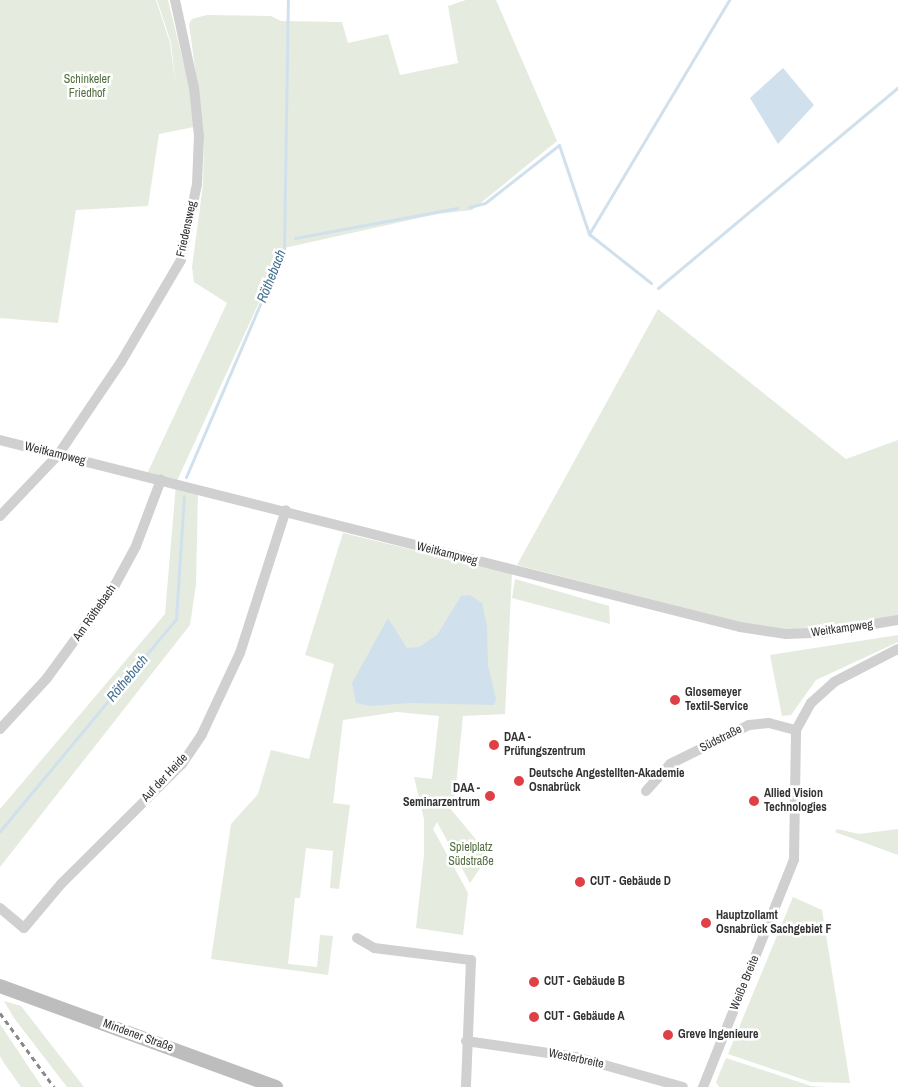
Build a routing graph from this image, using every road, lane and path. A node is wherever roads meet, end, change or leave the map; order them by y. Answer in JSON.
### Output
{"nodes":[{"id":1,"x":175,"y":0,"type":"edge"},
{"id":2,"x":0,"y":440,"type":"edge"},
{"id":3,"x":58,"y":455,"type":"junction"},
{"id":4,"x":161,"y":480,"type":"junction"},
{"id":5,"x":286,"y":510,"type":"junction"},
{"id":6,"x":0,"y":516,"type":"edge"},
{"id":7,"x":898,"y":620,"type":"edge"},
{"id":8,"x":898,"y":649,"type":"edge"},
{"id":9,"x":0,"y":729,"type":"edge"},
{"id":10,"x":796,"y":730,"type":"junction"},
{"id":11,"x":646,"y":791,"type":"dead end"},
{"id":12,"x":0,"y":908,"type":"edge"},
{"id":13,"x":358,"y":938,"type":"dead end"},
{"id":14,"x":0,"y":986,"type":"edge"},
{"id":15,"x":466,"y":1041,"type":"junction"},
{"id":16,"x":276,"y":1087,"type":"edge"},
{"id":17,"x":466,"y":1087,"type":"edge"},
{"id":18,"x":683,"y":1087,"type":"edge"},
{"id":19,"x":703,"y":1087,"type":"edge"}],
"edges":[{"from":1,"to":3,"type":"street","name":"Friedensweg"},
{"from":2,"to":3,"type":"street","name":"Weitkampweg"},
{"from":3,"to":4,"type":"street","name":"Weitkampweg"},
{"from":3,"to":6,"type":"street","name":"Friedensweg"},
{"from":4,"to":5,"type":"street","name":"Weitkampweg"},
{"from":4,"to":9,"type":"street","name":"Am Röthebach"},
{"from":5,"to":7,"type":"street","name":"Weitkampweg"},
{"from":5,"to":12,"type":"street","name":"Auf der Heide"},
{"from":8,"to":10,"type":"street"},
{"from":10,"to":11,"type":"street","name":"Südstraße"},
{"from":10,"to":19,"type":"street","name":"Weiße Breite"},
{"from":13,"to":15,"type":"street"},
{"from":14,"to":16,"type":"main road","name":"Mindener Straße"},
{"from":15,"to":17,"type":"street"},
{"from":15,"to":18,"type":"street","name":"Westerbreite"}]}
